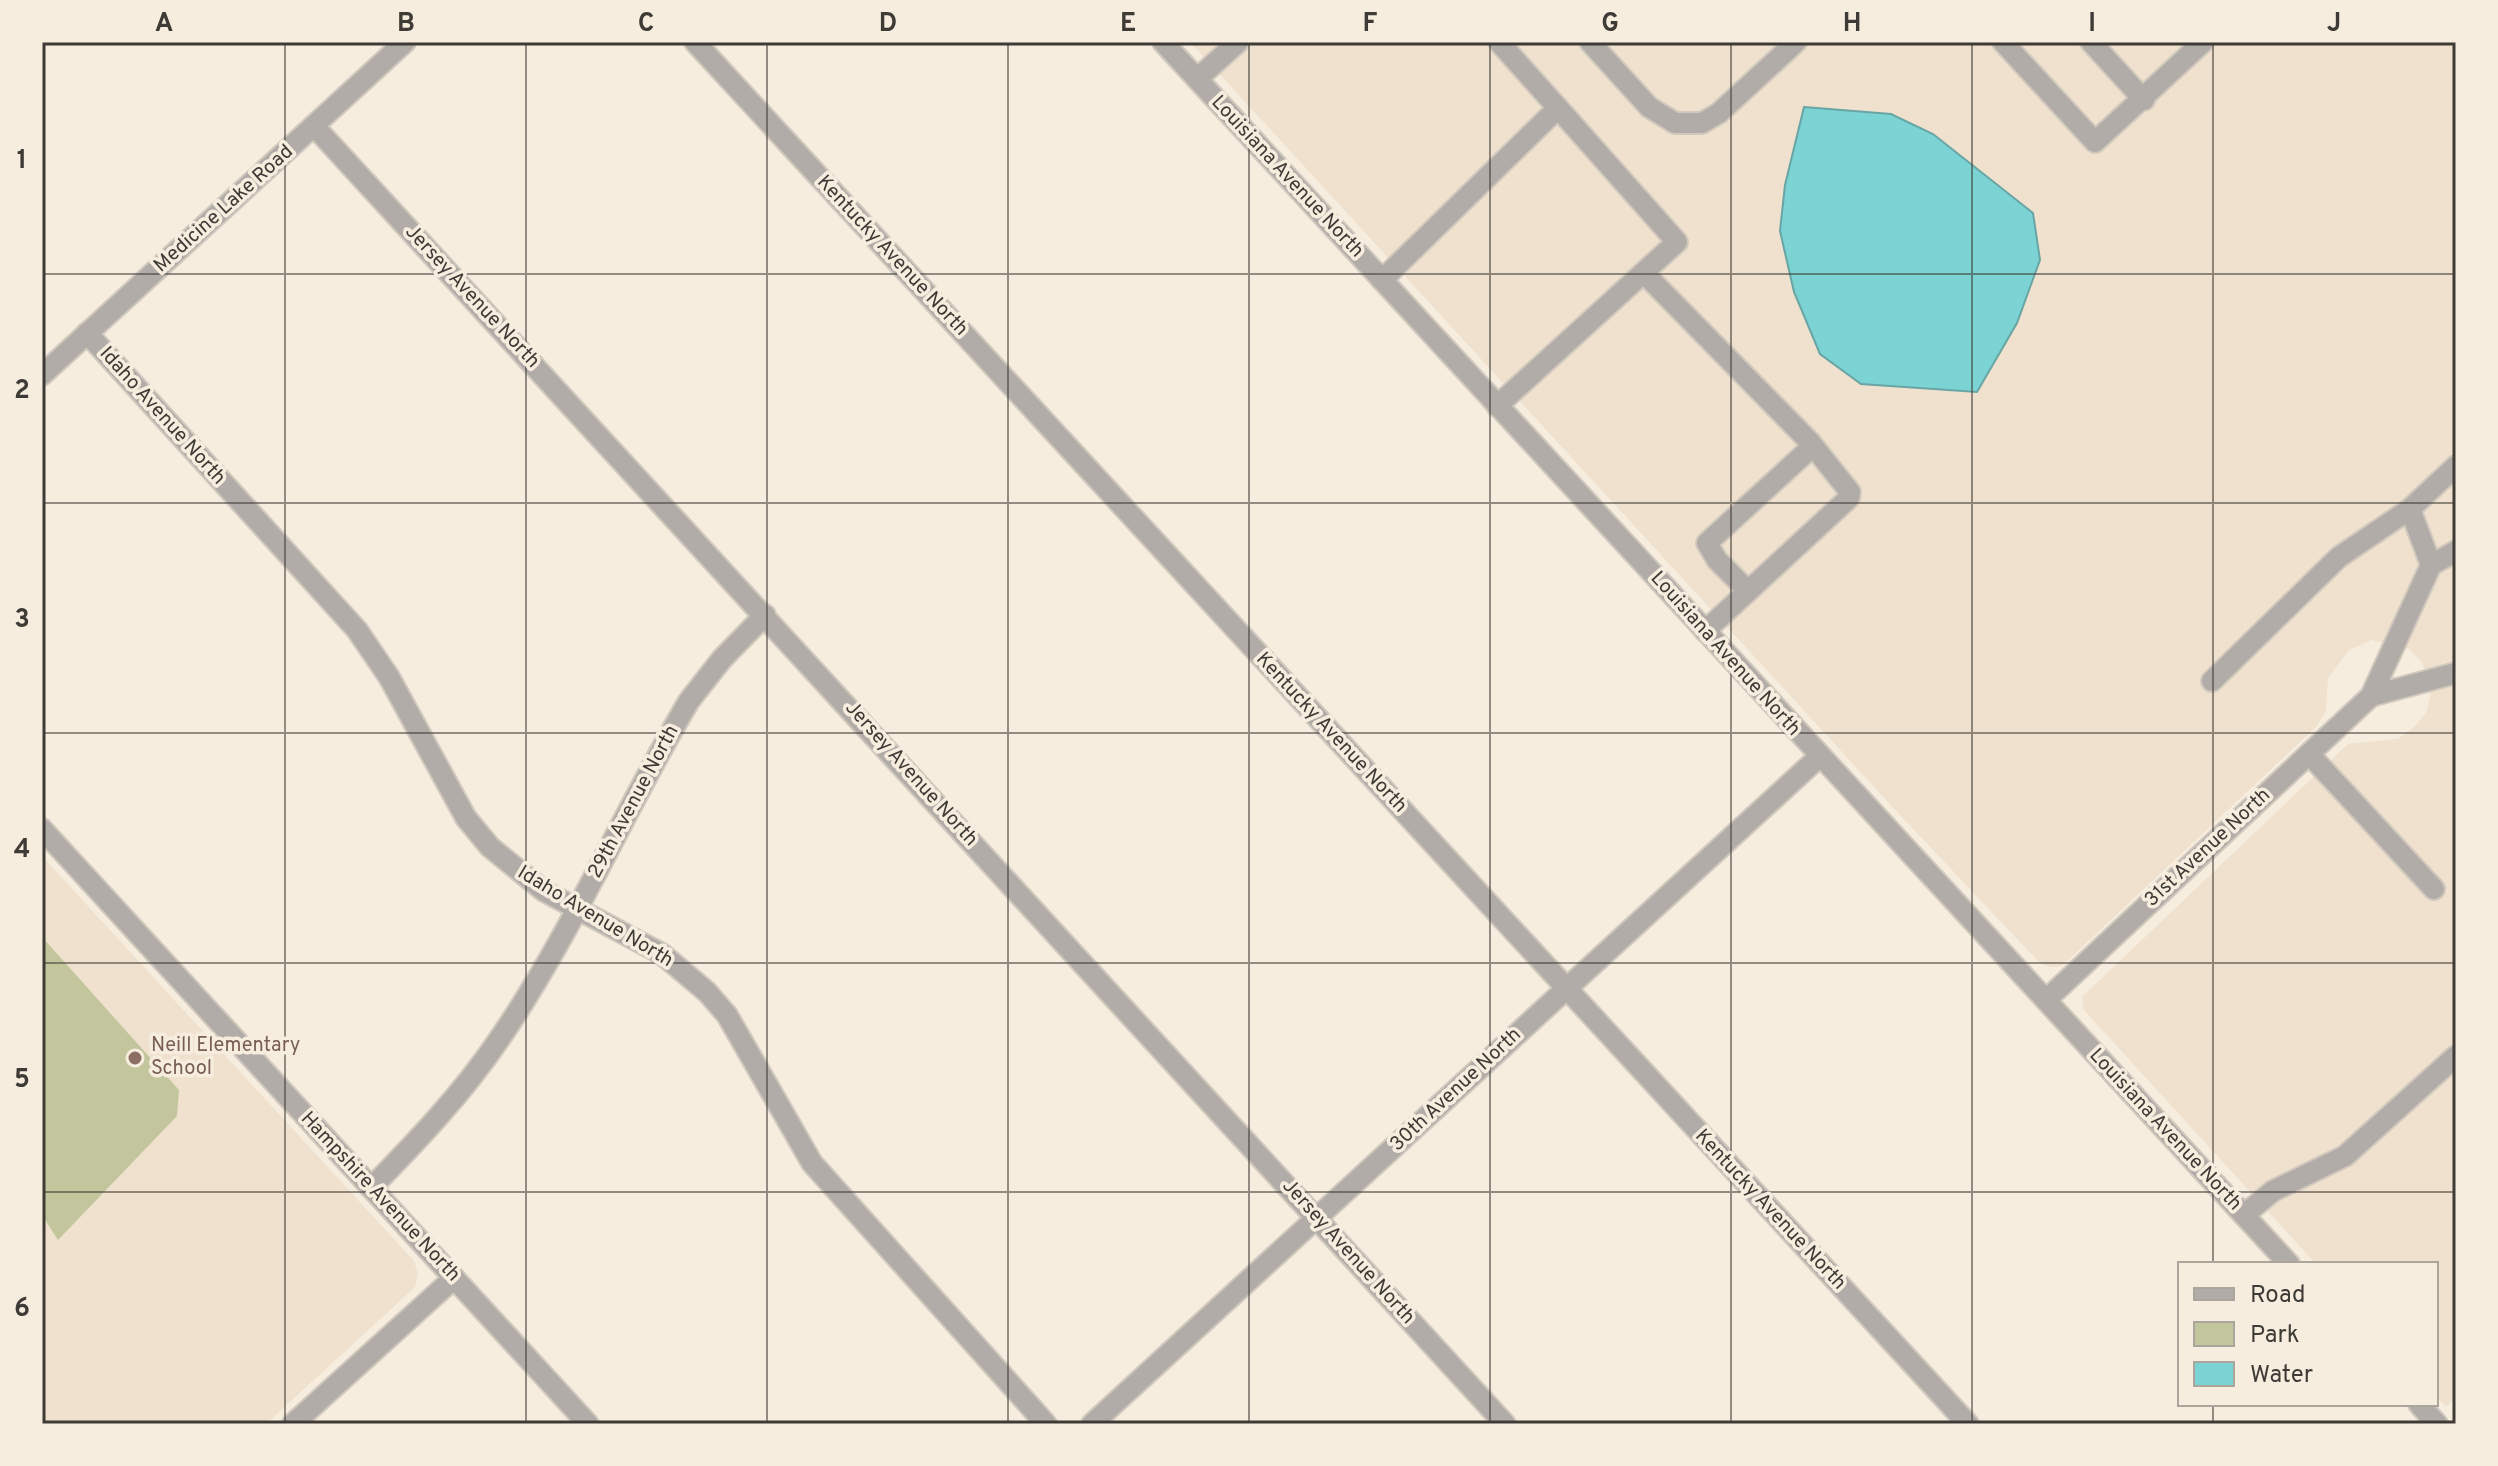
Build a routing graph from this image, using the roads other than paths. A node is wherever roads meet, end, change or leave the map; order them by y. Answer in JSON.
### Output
{"nodes":[{"id":1,"x":405,"y":42,"type":"edge"},
{"id":2,"x":695,"y":42,"type":"edge"},
{"id":3,"x":1163,"y":42,"type":"edge"},
{"id":4,"x":1238,"y":42,"type":"edge"},
{"id":5,"x":1499,"y":42,"type":"edge"},
{"id":6,"x":1590,"y":42,"type":"edge"},
{"id":7,"x":1796,"y":42,"type":"edge"},
{"id":8,"x":2003,"y":42,"type":"edge"},
{"id":9,"x":2091,"y":42,"type":"edge"},
{"id":10,"x":2203,"y":42,"type":"edge"},
{"id":11,"x":1197,"y":79,"type":"junction"},
{"id":12,"x":2144,"y":100,"type":"junction"},
{"id":13,"x":1558,"y":108,"type":"junction"},
{"id":14,"x":314,"y":126,"type":"junction"},
{"id":15,"x":1645,"y":274,"type":"junction"},
{"id":16,"x":1382,"y":280,"type":"junction"},
{"id":17,"x":87,"y":333,"type":"junction"},
{"id":18,"x":42,"y":375,"type":"edge"},
{"id":19,"x":1497,"y":406,"type":"junction"},
{"id":20,"x":1813,"y":446,"type":"junction"},
{"id":21,"x":2456,"y":466,"type":"edge"},
{"id":22,"x":2410,"y":509,"type":"junction"},
{"id":23,"x":2456,"y":551,"type":"edge"},
{"id":24,"x":2431,"y":565,"type":"junction"},
{"id":25,"x":1748,"y":591,"type":"junction"},
{"id":26,"x":765,"y":615,"type":"junction"},
{"id":27,"x":1705,"y":631,"type":"junction"},
{"id":28,"x":2456,"y":673,"type":"edge"},
{"id":29,"x":2212,"y":681,"type":"dead end"},
{"id":30,"x":2371,"y":696,"type":"junction"},
{"id":31,"x":2309,"y":754,"type":"junction"},
{"id":32,"x":1819,"y":757,"type":"junction"},
{"id":33,"x":42,"y":829,"type":"edge"},
{"id":34,"x":2434,"y":889,"type":"dead end"},
{"id":35,"x":576,"y":908,"type":"junction"},
{"id":36,"x":1566,"y":989,"type":"junction"},
{"id":37,"x":2046,"y":1000,"type":"junction"},
{"id":38,"x":2456,"y":1056,"type":"edge"},
{"id":39,"x":371,"y":1188,"type":"junction"},
{"id":40,"x":2244,"y":1215,"type":"junction"},
{"id":41,"x":1317,"y":1218,"type":"junction"},
{"id":42,"x":2287,"y":1262,"type":"edge"},
{"id":43,"x":454,"y":1278,"type":"junction"},
{"id":44,"x":2421,"y":1406,"type":"edge"},
{"id":45,"x":293,"y":1424,"type":"edge"},
{"id":46,"x":588,"y":1424,"type":"edge"},
{"id":47,"x":1046,"y":1424,"type":"edge"},
{"id":48,"x":1092,"y":1424,"type":"edge"},
{"id":49,"x":1505,"y":1424,"type":"edge"},
{"id":50,"x":1968,"y":1424,"type":"edge"},
{"id":51,"x":2437,"y":1424,"type":"edge"}],
"edges":[{"from":1,"to":14,"type":"street","name":"Medicine Lake Road"},
{"from":2,"to":36,"type":"street","name":"Kentucky Avenue North"},
{"from":3,"to":11,"type":"street","name":"Louisiana Avenue North"},
{"from":4,"to":11,"type":"street"},
{"from":5,"to":13,"type":"street"},
{"from":6,"to":7,"type":"street"},
{"from":8,"to":12,"type":"street"},
{"from":9,"to":12,"type":"street"},
{"from":10,"to":12,"type":"street"},
{"from":11,"to":16,"type":"street","name":"Louisiana Avenue North"},
{"from":13,"to":15,"type":"street"},
{"from":13,"to":16,"type":"street"},
{"from":14,"to":17,"type":"street","name":"Medicine Lake Road"},
{"from":14,"to":26,"type":"street","name":"Jersey Avenue North"},
{"from":15,"to":19,"type":"street"},
{"from":15,"to":20,"type":"street"},
{"from":16,"to":19,"type":"street","name":"Louisiana Avenue North"},
{"from":17,"to":18,"type":"street","name":"Medicine Lake Road"},
{"from":17,"to":35,"type":"street","name":"Idaho Avenue North"},
{"from":19,"to":27,"type":"street","name":"Louisiana Avenue North"},
{"from":20,"to":25,"type":"street"},
{"from":20,"to":25,"type":"street"},
{"from":21,"to":22,"type":"street"},
{"from":22,"to":24,"type":"street"},
{"from":22,"to":29,"type":"street"},
{"from":23,"to":24,"type":"street"},
{"from":24,"to":30,"type":"street"},
{"from":25,"to":27,"type":"street"},
{"from":26,"to":35,"type":"street","name":"29th Avenue North"},
{"from":26,"to":41,"type":"street","name":"Jersey Avenue North"},
{"from":27,"to":32,"type":"street","name":"Louisiana Avenue North"},
{"from":28,"to":30,"type":"street"},
{"from":30,"to":31,"type":"street","name":"31st Avenue North"},
{"from":31,"to":34,"type":"street"},
{"from":31,"to":37,"type":"street","name":"31st Avenue North"},
{"from":32,"to":36,"type":"street","name":"30th Avenue North"},
{"from":32,"to":37,"type":"street","name":"Louisiana Avenue North"},
{"from":33,"to":39,"type":"street","name":"Hampshire Avenue North"},
{"from":35,"to":39,"type":"street","name":"29th Avenue North"},
{"from":35,"to":47,"type":"street","name":"Idaho Avenue North"},
{"from":36,"to":41,"type":"street","name":"30th Avenue North"},
{"from":36,"to":50,"type":"street","name":"Kentucky Avenue North"},
{"from":37,"to":40,"type":"street","name":"Louisiana Avenue North"},
{"from":38,"to":40,"type":"street"},
{"from":39,"to":43,"type":"street","name":"Hampshire Avenue North"},
{"from":40,"to":42,"type":"street","name":"Louisiana Avenue North"},
{"from":41,"to":48,"type":"street","name":"30th Avenue North"},
{"from":41,"to":49,"type":"street","name":"Jersey Avenue North"},
{"from":43,"to":45,"type":"street"},
{"from":43,"to":46,"type":"street","name":"Hampshire Avenue North"},
{"from":44,"to":51,"type":"street"}]}
